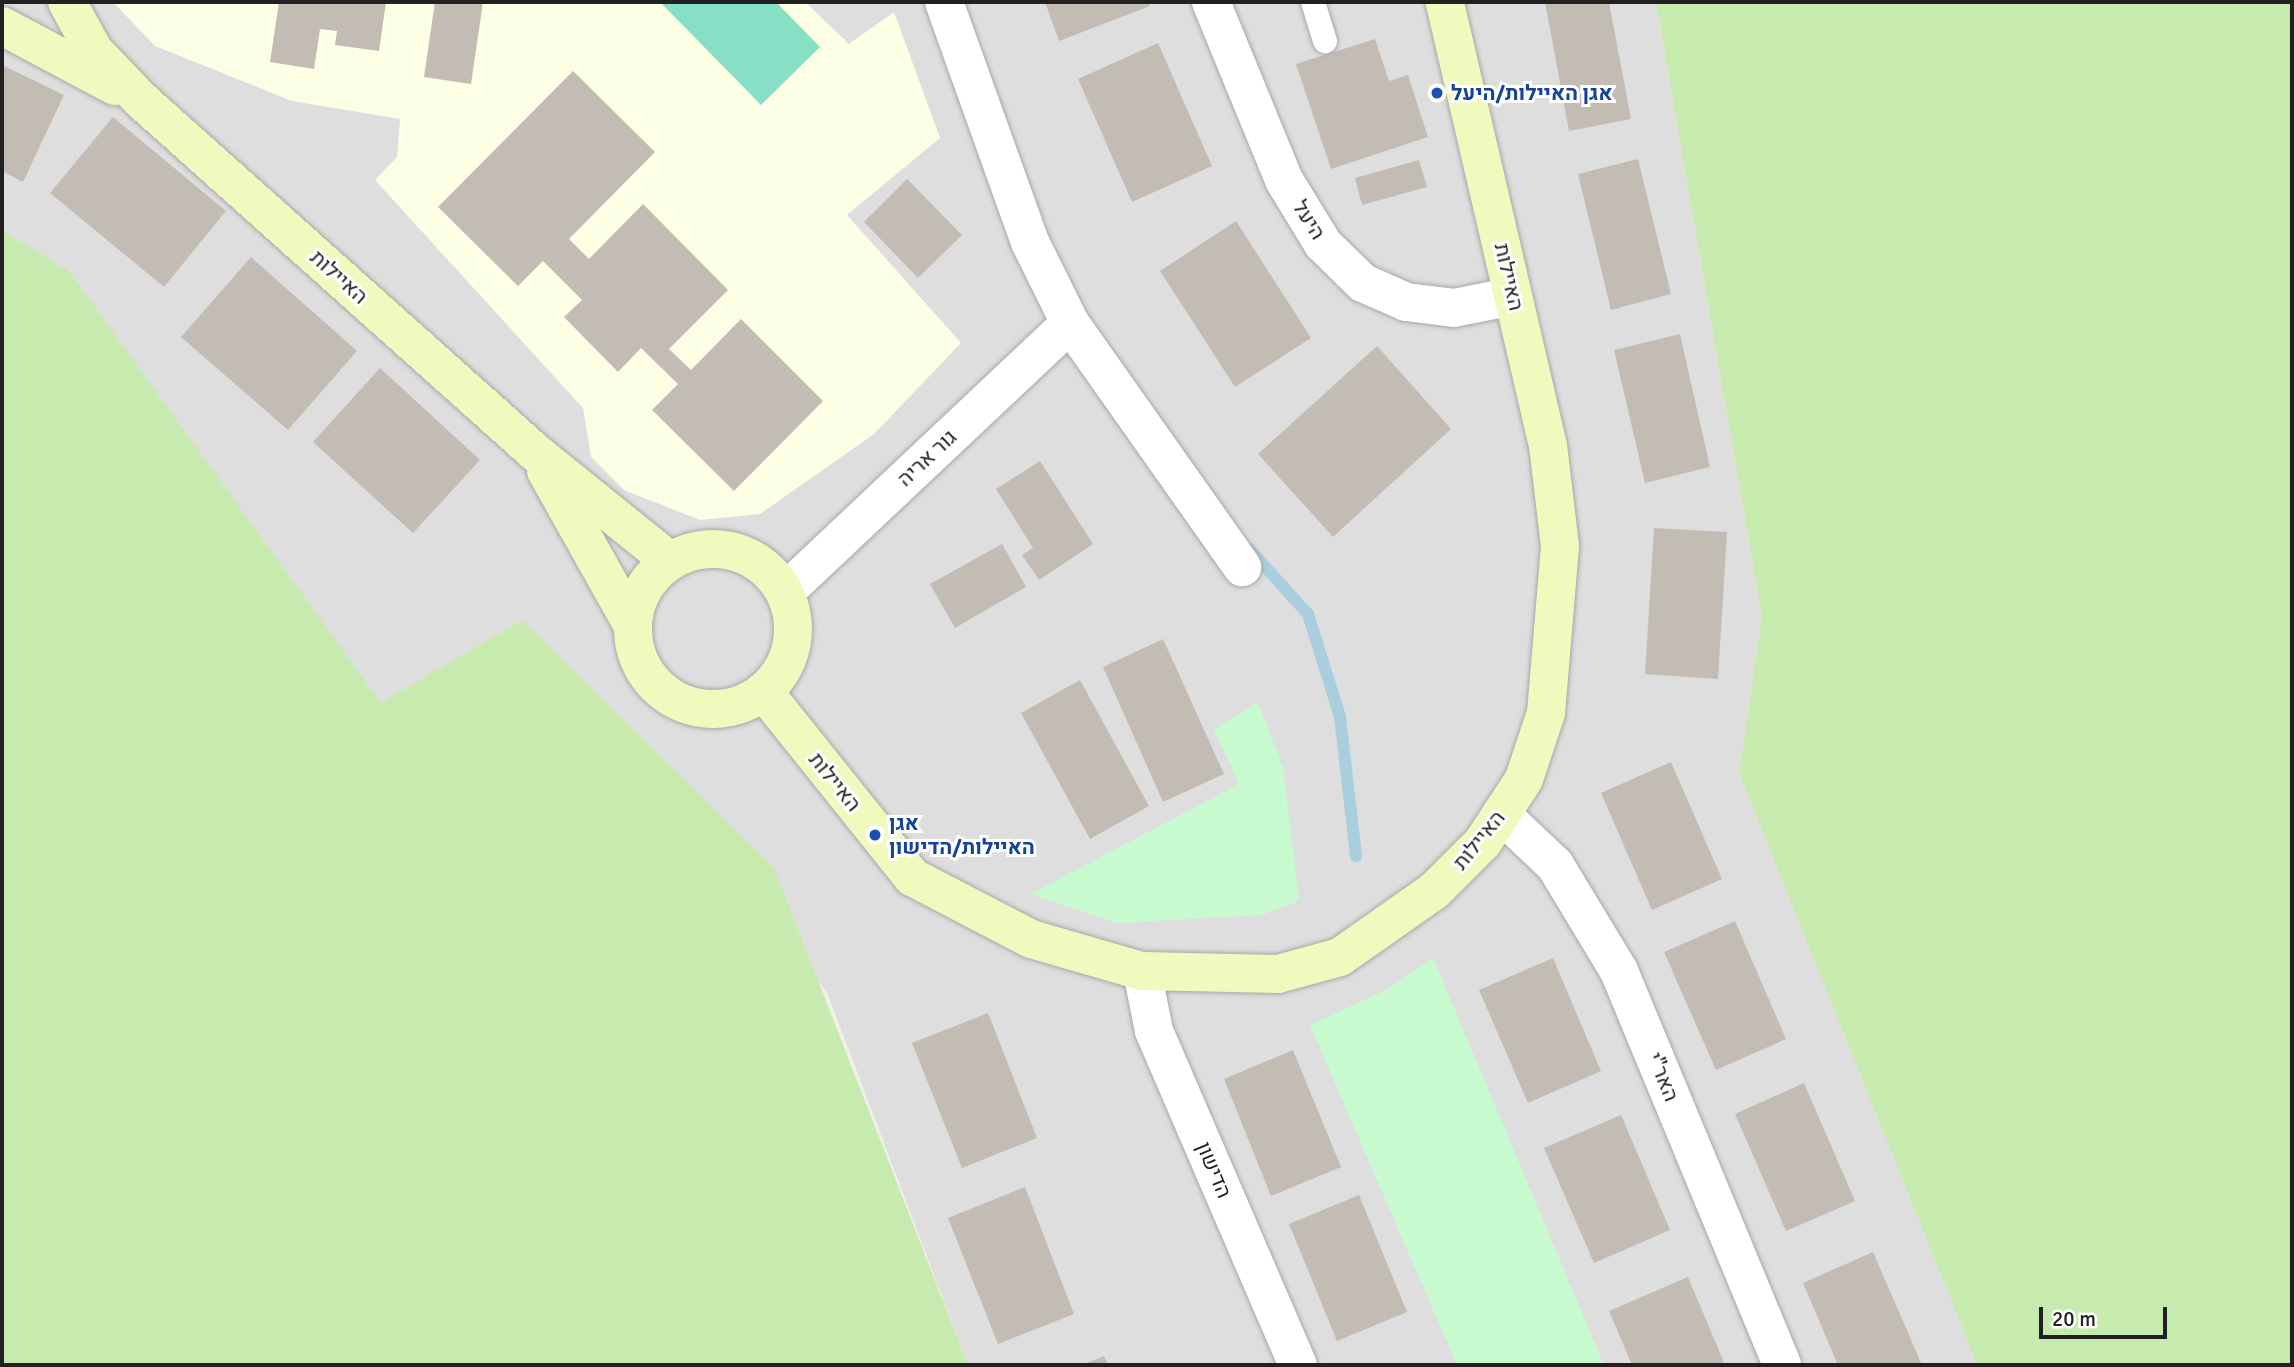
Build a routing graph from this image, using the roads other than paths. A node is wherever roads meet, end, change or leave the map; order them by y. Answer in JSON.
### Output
{"nodes":[{"id":1,"x":24,"y":2,"type":"edge"},
{"id":2,"x":67,"y":2,"type":"edge"},
{"id":3,"x":944,"y":2,"type":"edge"},
{"id":4,"x":1211,"y":2,"type":"edge"},
{"id":5,"x":1313,"y":2,"type":"edge"},
{"id":6,"x":1445,"y":2,"type":"edge"},
{"id":7,"x":2,"y":17,"type":"edge"},
{"id":8,"x":2,"y":26,"type":"edge"},
{"id":9,"x":1325,"y":41,"type":"dead end"},
{"id":10,"x":141,"y":100,"type":"junction"},
{"id":11,"x":1513,"y":296,"type":"junction"},
{"id":12,"x":1070,"y":323,"type":"junction"},
{"id":13,"x":536,"y":453,"type":"junction"},
{"id":14,"x":670,"y":561,"type":"junction"},
{"id":15,"x":1241,"y":566,"type":"dead end"},
{"id":16,"x":785,"y":592,"type":"junction"},
{"id":17,"x":633,"y":626,"type":"junction"},
{"id":18,"x":764,"y":692,"type":"junction"},
{"id":19,"x":1501,"y":814,"type":"junction"},
{"id":20,"x":1142,"y":971,"type":"junction"},
{"id":21,"x":1298,"y":1365,"type":"edge"},
{"id":22,"x":1782,"y":1365,"type":"edge"}],
"edges":[{"from":1,"to":7,"type":"street"},
{"from":2,"to":10,"type":"street","name":"האיילות"},
{"from":3,"to":12,"type":"street"},
{"from":4,"to":11,"type":"street","name":"היעל"},
{"from":5,"to":9,"type":"lane"},
{"from":6,"to":11,"type":"street","name":"האיילות"},
{"from":8,"to":10,"type":"street","name":"האיילות"},
{"from":10,"to":13,"type":"street","name":"האיילות"},
{"from":11,"to":19,"type":"street","name":"האיילות"},
{"from":12,"to":15,"type":"street"},
{"from":12,"to":16,"type":"street","name":"גור אריה"},
{"from":13,"to":14,"type":"street","name":"האיילות"},
{"from":13,"to":17,"type":"street","name":"האיילות"},
{"from":14,"to":16,"type":"street"},
{"from":14,"to":17,"type":"street"},
{"from":16,"to":18,"type":"street"},
{"from":17,"to":18,"type":"street"},
{"from":18,"to":20,"type":"street","name":"האיילות"},
{"from":19,"to":20,"type":"street","name":"האיילות"},
{"from":19,"to":22,"type":"street","name":"האר\"י"},
{"from":20,"to":21,"type":"street","name":"הדישון"}]}
